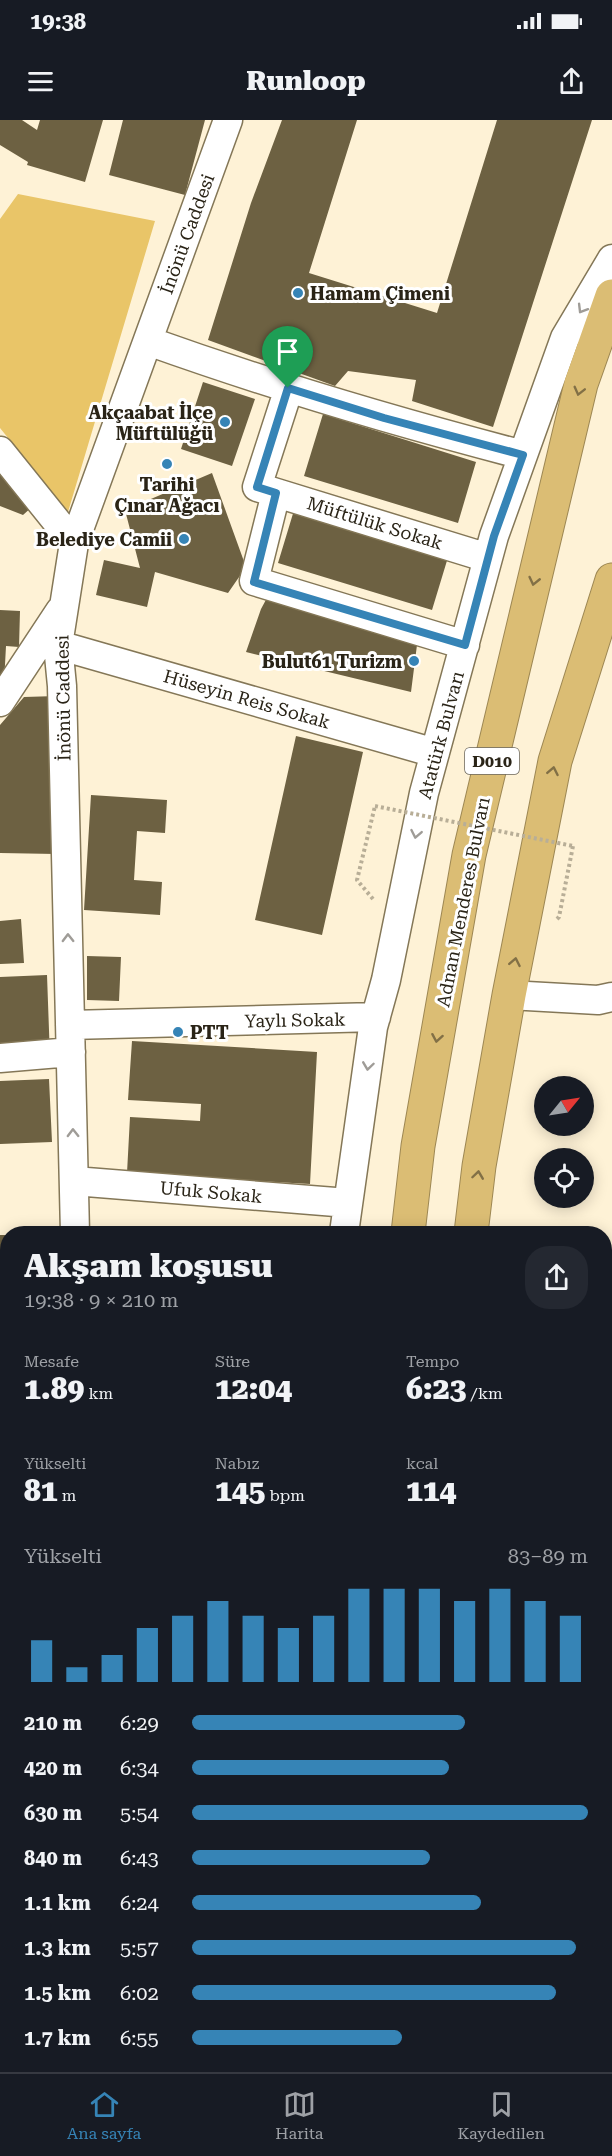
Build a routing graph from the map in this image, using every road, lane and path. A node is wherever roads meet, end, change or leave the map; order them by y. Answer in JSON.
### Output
{"nodes":[{"id":1,"x":228,"y":120,"type":"edge"},
{"id":2,"x":612,"y":259,"type":"edge"},
{"id":3,"x":612,"y":296,"type":"edge"},
{"id":4,"x":148,"y":341,"type":"junction"},
{"id":5,"x":288,"y":388,"type":"junction"},
{"id":6,"x":0,"y":451,"type":"edge"},
{"id":7,"x":523,"y":455,"type":"junction"},
{"id":8,"x":276,"y":493,"type":"junction"},
{"id":9,"x":74,"y":543,"type":"junction"},
{"id":10,"x":488,"y":558,"type":"junction"},
{"id":11,"x":612,"y":580,"type":"edge"},
{"id":12,"x":65,"y":604,"type":"junction"},
{"id":13,"x":58,"y":645,"type":"junction"},
{"id":14,"x":465,"y":645,"type":"junction"},
{"id":15,"x":0,"y":702,"type":"edge"},
{"id":16,"x":435,"y":753,"type":"junction"},
{"id":17,"x":573,"y":846,"type":"dead end"},
{"id":18,"x":397,"y":927,"type":"junction"},
{"id":19,"x":509,"y":995,"type":"junction"},
{"id":20,"x":612,"y":997,"type":"edge"},
{"id":21,"x":376,"y":1017,"type":"junction"},
{"id":22,"x":70,"y":1039,"type":"junction"},
{"id":23,"x":0,"y":1058,"type":"edge"},
{"id":24,"x":74,"y":1180,"type":"junction"},
{"id":25,"x":348,"y":1203,"type":"junction"},
{"id":26,"x":75,"y":1226,"type":"edge"},
{"id":27,"x":345,"y":1226,"type":"edge"},
{"id":28,"x":409,"y":1226,"type":"edge"},
{"id":29,"x":472,"y":1226,"type":"edge"}],
"edges":[{"from":1,"to":4,"type":"street","name":"İnönü Caddesi"},
{"from":2,"to":7,"type":"street","name":"Atatürk Bulvarı","one_way":true},
{"from":3,"to":28,"type":"highway","name":"Adnan Menderes Bulvarı","number":"D010","one_way":true},
{"from":4,"to":5,"type":"street"},
{"from":4,"to":9,"type":"street","name":"İnönü Caddesi"},
{"from":5,"to":7,"type":"street"},
{"from":5,"to":8,"type":"street","name":"Müftülük Sokak"},
{"from":6,"to":9,"type":"street"},
{"from":7,"to":10,"type":"street","name":"Atatürk Bulvarı"},
{"from":8,"to":10,"type":"street","name":"Müftülük Sokak"},
{"from":8,"to":14,"type":"street"},
{"from":9,"to":12,"type":"street","name":"İnönü Caddesi"},
{"from":10,"to":14,"type":"street","name":"Atatürk Bulvarı"},
{"from":19,"to":11,"type":"highway","one_way":true},
{"from":12,"to":13,"type":"street","name":"İnönü Caddesi"},
{"from":12,"to":15,"type":"street"},
{"from":13,"to":16,"type":"street","name":"Hüseyin Reis Sokak"},
{"from":22,"to":13,"type":"street","name":"İnönü Caddesi","one_way":true},
{"from":14,"to":16,"type":"street","name":"Atatürk Bulvarı"},
{"from":16,"to":18,"type":"street","name":"Atatürk Bulvarı","one_way":true},
{"from":17,"to":18,"type":"path","bridge":true},
{"from":18,"to":21,"type":"street","name":"Atatürk Bulvarı"},
{"from":19,"to":20,"type":"street"},
{"from":29,"to":19,"type":"highway","one_way":true},
{"from":21,"to":22,"type":"street","name":"Yaylı Sokak"},
{"from":21,"to":25,"type":"street","name":"Atatürk Bulvarı","one_way":true},
{"from":22,"to":23,"type":"street","name":"Yaylı Sokak"},
{"from":24,"to":22,"type":"street","name":"İnönü Caddesi","one_way":true},
{"from":24,"to":25,"type":"street","name":"Ufuk Sokak"},
{"from":24,"to":26,"type":"street","name":"İnönü Caddesi"},
{"from":25,"to":27,"type":"street","name":"Atatürk Bulvarı"}]}
